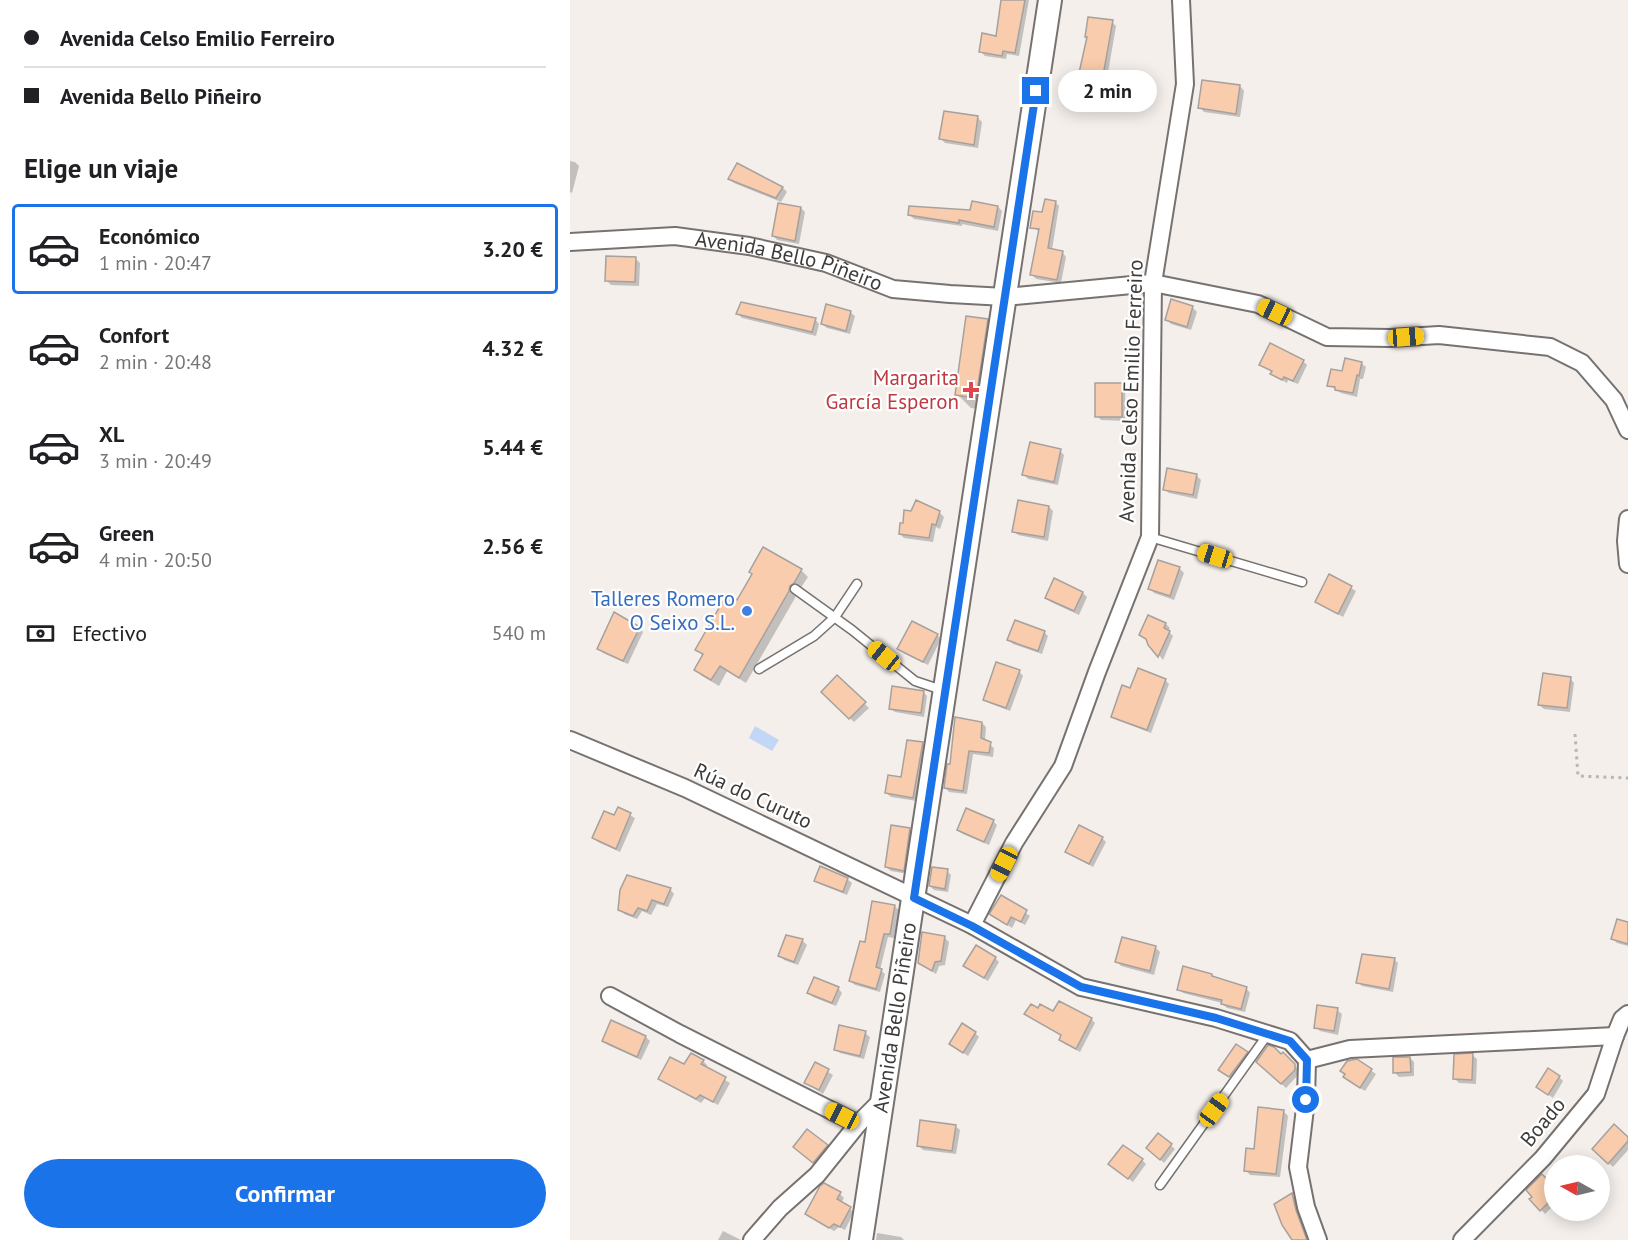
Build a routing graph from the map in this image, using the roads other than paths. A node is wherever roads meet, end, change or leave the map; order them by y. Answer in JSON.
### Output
{"nodes":[{"id":1,"x":1050,"y":0,"type":"edge"},
{"id":2,"x":1181,"y":0,"type":"edge"},
{"id":3,"x":570,"y":242,"type":"edge"},
{"id":4,"x":1153,"y":283,"type":"junction"},
{"id":5,"x":1005,"y":297,"type":"junction"},
{"id":6,"x":1628,"y":430,"type":"edge"},
{"id":7,"x":1628,"y":519,"type":"edge"},
{"id":8,"x":1150,"y":537,"type":"junction"},
{"id":9,"x":1628,"y":564,"type":"edge"},
{"id":10,"x":1302,"y":582,"type":"dead end"},
{"id":11,"x":857,"y":584,"type":"dead end"},
{"id":12,"x":795,"y":590,"type":"dead end"},
{"id":13,"x":835,"y":617,"type":"junction"},
{"id":14,"x":759,"y":669,"type":"dead end"},
{"id":15,"x":945,"y":691,"type":"junction"},
{"id":16,"x":570,"y":740,"type":"edge"},
{"id":17,"x":914,"y":898,"type":"junction"},
{"id":18,"x":972,"y":926,"type":"junction"},
{"id":19,"x":610,"y":996,"type":"dead end"},
{"id":20,"x":1628,"y":1014,"type":"edge"},
{"id":21,"x":1268,"y":1034,"type":"junction"},
{"id":22,"x":1615,"y":1036,"type":"junction"},
{"id":23,"x":1307,"y":1060,"type":"junction"},
{"id":24,"x":882,"y":1100,"type":"junction"},
{"id":25,"x":858,"y":1124,"type":"junction"},
{"id":26,"x":1160,"y":1185,"type":"dead end"},
{"id":27,"x":752,"y":1240,"type":"edge"},
{"id":28,"x":861,"y":1240,"type":"edge"},
{"id":29,"x":1318,"y":1240,"type":"edge"},
{"id":30,"x":1462,"y":1240,"type":"edge"}],
"edges":[{"from":1,"to":5,"type":"street","name":"Avenida Bello Piñeiro"},
{"from":2,"to":4,"type":"street","name":"Avenida Celso Emilio Ferreiro"},
{"from":3,"to":5,"type":"street","name":"Avenida Bello Piñeiro"},
{"from":4,"to":5,"type":"street"},
{"from":4,"to":6,"type":"street"},
{"from":4,"to":8,"type":"street","name":"Avenida Celso Emilio Ferreiro"},
{"from":5,"to":15,"type":"street","name":"Avenida Bello Piñeiro"},
{"from":7,"to":9,"type":"street"},
{"from":8,"to":10,"type":"lane"},
{"from":8,"to":18,"type":"street","name":"Avenida Celso Emilio Ferreiro"},
{"from":11,"to":13,"type":"lane"},
{"from":12,"to":13,"type":"lane"},
{"from":13,"to":14,"type":"lane"},
{"from":13,"to":15,"type":"lane"},
{"from":15,"to":17,"type":"street","name":"Avenida Bello Piñeiro"},
{"from":16,"to":17,"type":"street","name":"Rúa do Curuto"},
{"from":17,"to":18,"type":"street"},
{"from":17,"to":24,"type":"street","name":"Avenida Bello Piñeiro"},
{"from":18,"to":21,"type":"street"},
{"from":19,"to":25,"type":"street"},
{"from":20,"to":22,"type":"street","name":"Boado"},
{"from":21,"to":23,"type":"street"},
{"from":21,"to":26,"type":"lane"},
{"from":22,"to":23,"type":"street"},
{"from":22,"to":30,"type":"street","name":"Boado"},
{"from":23,"to":29,"type":"street"},
{"from":24,"to":25,"type":"street"},
{"from":24,"to":28,"type":"street","name":"Avenida Bello Piñeiro"},
{"from":25,"to":27,"type":"street"}]}
